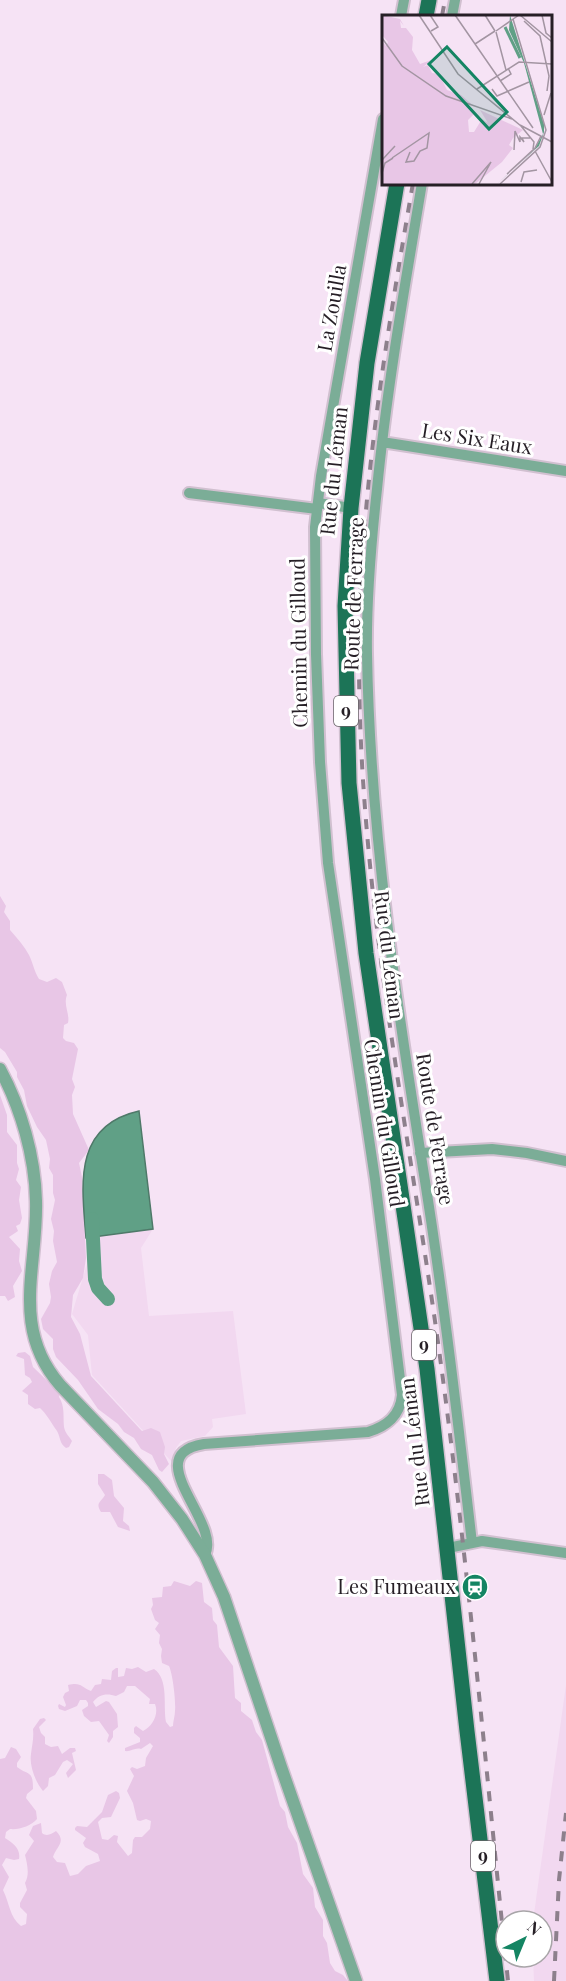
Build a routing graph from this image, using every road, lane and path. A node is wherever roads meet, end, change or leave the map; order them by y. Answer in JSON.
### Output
{"nodes":[{"id":1,"x":404,"y":0,"type":"edge"},
{"id":2,"x":429,"y":0,"type":"edge"},
{"id":3,"x":455,"y":0,"type":"edge"},
{"id":4,"x":401,"y":15,"type":"edge"},
{"id":5,"x":426,"y":15,"type":"edge"},
{"id":6,"x":452,"y":15,"type":"edge"},
{"id":7,"x":382,"y":125,"type":"edge"},
{"id":8,"x":397,"y":184,"type":"edge"},
{"id":9,"x":422,"y":184,"type":"edge"},
{"id":10,"x":382,"y":442,"type":"junction"},
{"id":11,"x":566,"y":471,"type":"edge"},
{"id":12,"x":189,"y":493,"type":"dead end"},
{"id":13,"x":317,"y":506,"type":"junction"},
{"id":14,"x":351,"y":508,"type":"junction"},
{"id":15,"x":0,"y":1069,"type":"edge"},
{"id":16,"x":420,"y":1154,"type":"junction"},
{"id":17,"x":566,"y":1161,"type":"edge"},
{"id":18,"x":472,"y":1543,"type":"junction"},
{"id":19,"x":448,"y":1548,"type":"junction"},
{"id":20,"x":566,"y":1553,"type":"edge"},
{"id":21,"x":205,"y":1555,"type":"junction"},
{"id":22,"x":467,"y":1731,"type":"junction"},
{"id":23,"x":356,"y":1981,"type":"edge"},
{"id":24,"x":487,"y":1981,"type":"edge"},
{"id":25,"x":497,"y":1981,"type":"edge"}],
"edges":[{"from":1,"to":4,"type":"street"},
{"from":2,"to":5,"type":"main road"},
{"from":3,"to":6,"type":"street"},
{"from":7,"to":13,"type":"street","name":"La Zouilla"},
{"from":8,"to":14,"type":"main road","name":"Rue du Léman","number":"9"},
{"from":9,"to":10,"type":"street","name":"Route de Ferrage"},
{"from":10,"to":11,"type":"street","name":"Les Six Eaux"},
{"from":10,"to":16,"type":"street","name":"Route de Ferrage"},
{"from":12,"to":13,"type":"street"},
{"from":13,"to":14,"type":"street"},
{"from":13,"to":21,"type":"street","name":"Chemin du Gilloud"},
{"from":14,"to":19,"type":"main road","name":"Rue du Léman","number":"9"},
{"from":15,"to":21,"type":"street"},
{"from":16,"to":17,"type":"street"},
{"from":16,"to":18,"type":"street","name":"Route de Ferrage"},
{"from":18,"to":19,"type":"street"},
{"from":18,"to":20,"type":"street"},
{"from":19,"to":22,"type":"main road","name":"Rue du Léman","number":"9"},
{"from":21,"to":23,"type":"street"},
{"from":22,"to":24,"type":"main road","name":"Rue du Léman","number":"9"},
{"from":22,"to":25,"type":"main road","name":"Rue du Léman","number":"9"}]}
